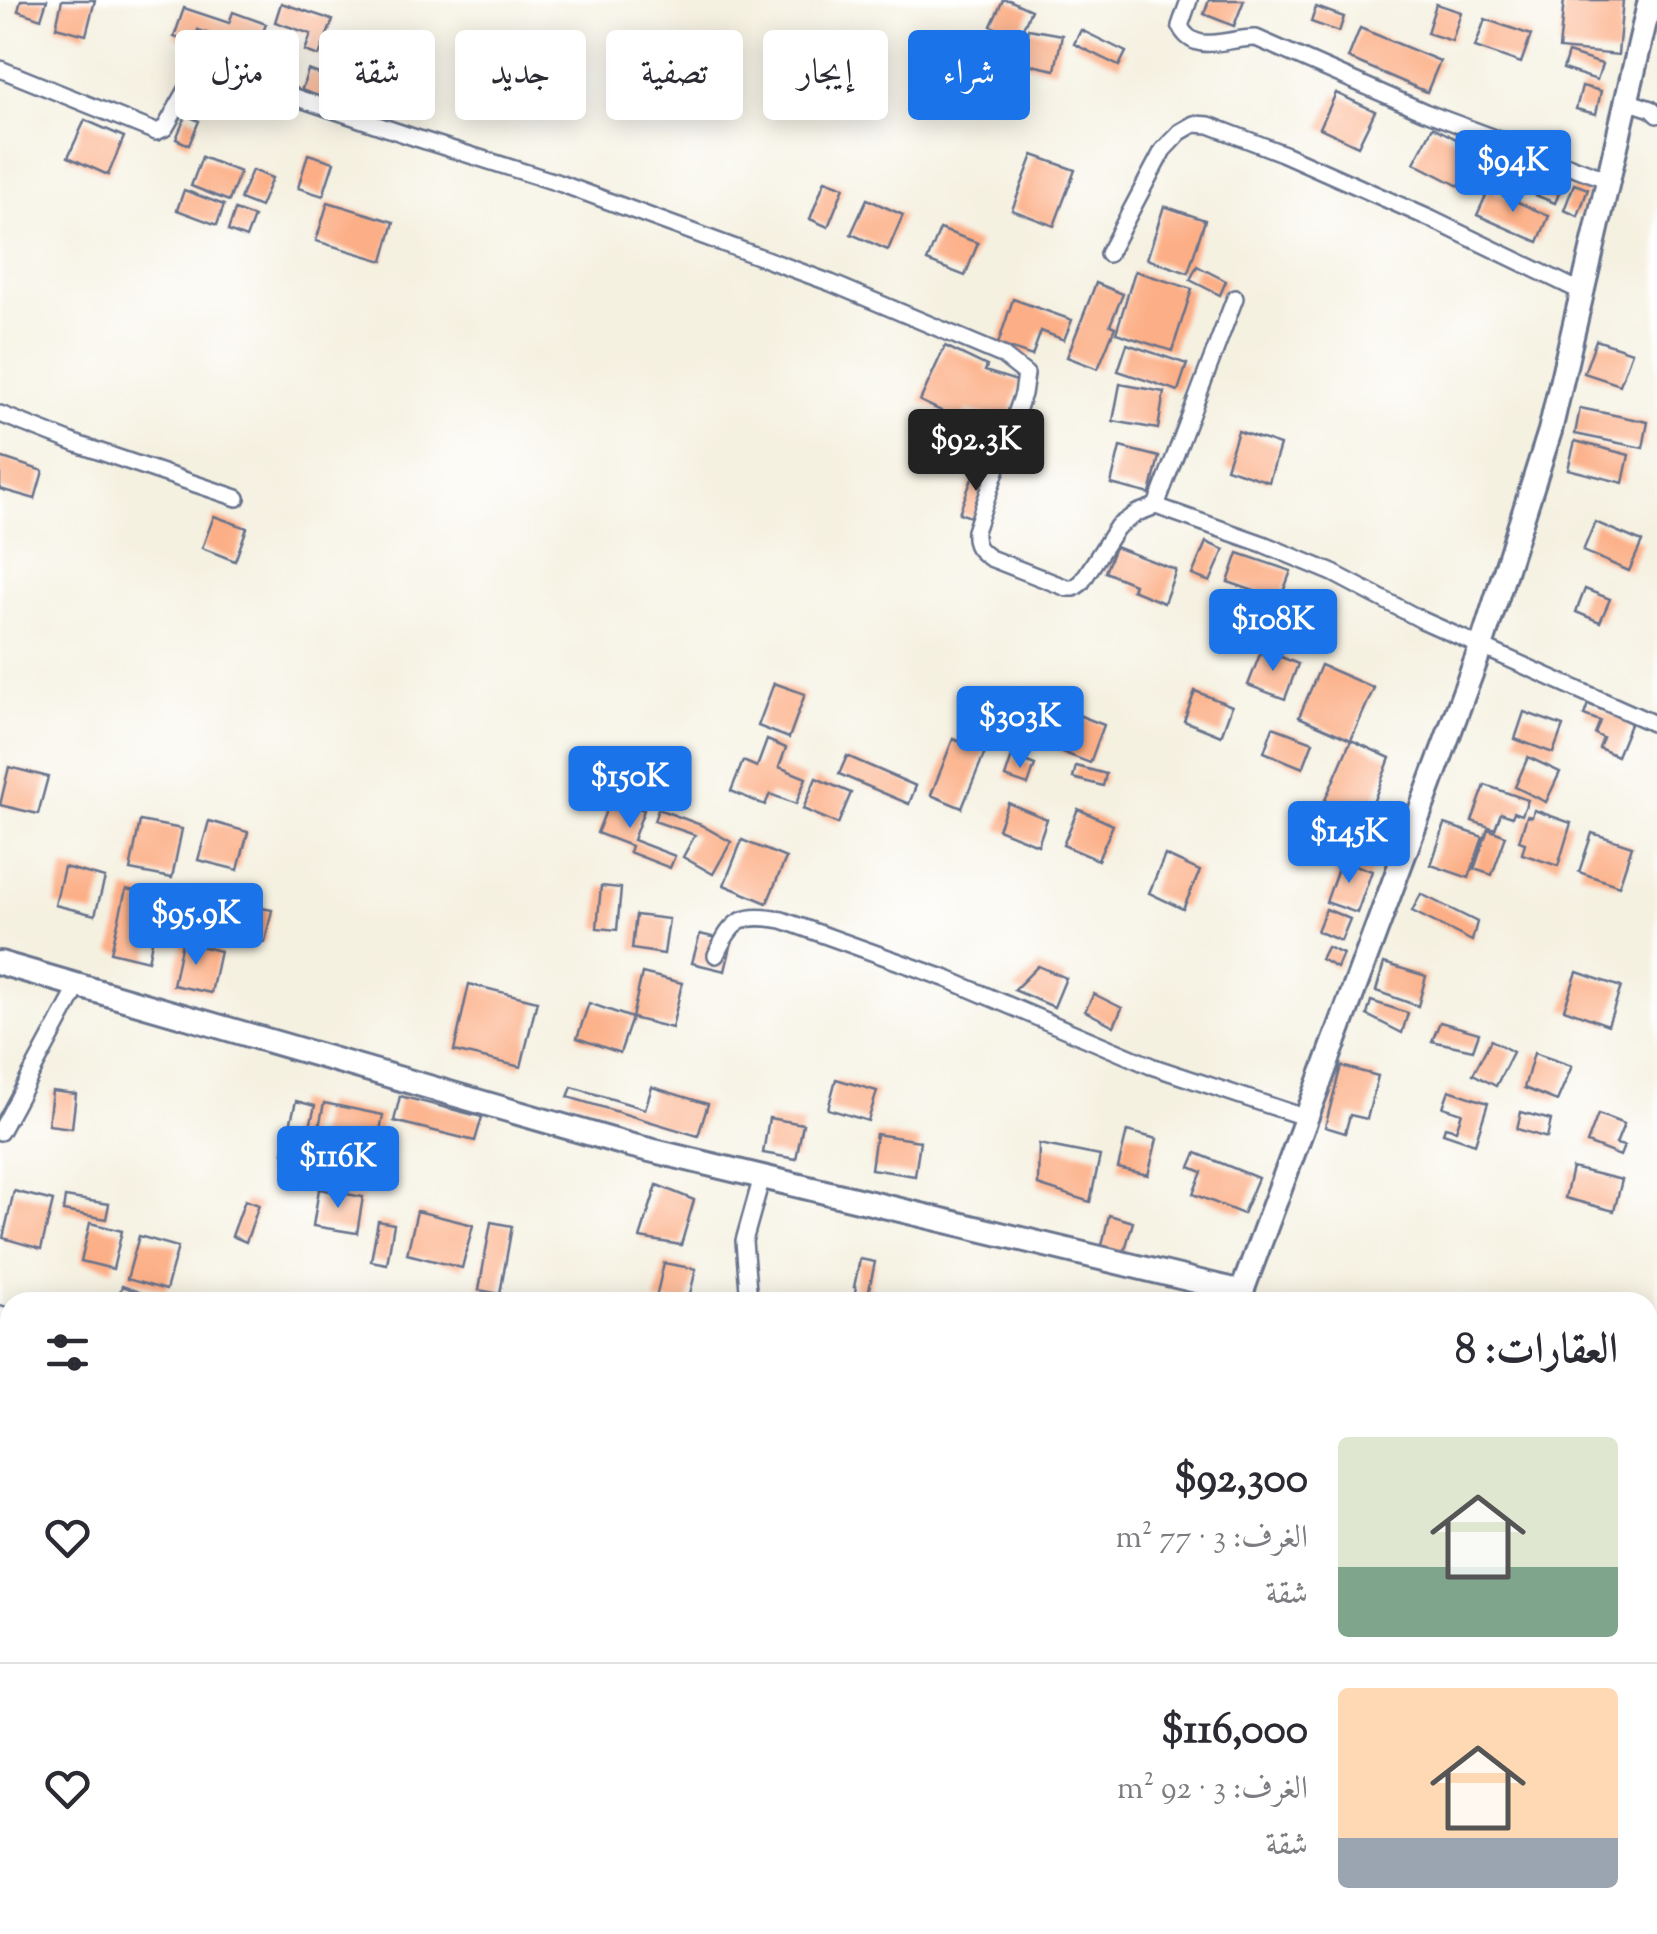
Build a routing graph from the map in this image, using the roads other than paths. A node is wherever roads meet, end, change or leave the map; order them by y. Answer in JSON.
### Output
{"nodes":[{"id":1,"x":1190,"y":0,"type":"edge"},
{"id":2,"x":1650,"y":0,"type":"edge"},
{"id":3,"x":0,"y":69,"type":"edge"},
{"id":4,"x":1627,"y":100,"type":"junction"},
{"id":5,"x":1657,"y":114,"type":"edge"},
{"id":6,"x":1608,"y":180,"type":"junction"},
{"id":7,"x":1108,"y":254,"type":"dead end"},
{"id":8,"x":1582,"y":292,"type":"junction"},
{"id":9,"x":1235,"y":298,"type":"dead end"},
{"id":10,"x":0,"y":414,"type":"edge"},
{"id":11,"x":236,"y":498,"type":"dead end"},
{"id":12,"x":1156,"y":506,"type":"junction"},
{"id":13,"x":1481,"y":647,"type":"junction"},
{"id":14,"x":1657,"y":724,"type":"edge"},
{"id":15,"x":716,"y":955,"type":"dead end"},
{"id":16,"x":0,"y":963,"type":"edge"},
{"id":17,"x":80,"y":985,"type":"junction"},
{"id":18,"x":1307,"y":1118,"type":"junction"},
{"id":19,"x":0,"y":1132,"type":"edge"},
{"id":20,"x":762,"y":1176,"type":"junction"},
{"id":21,"x":748,"y":1292,"type":"edge"},
{"id":22,"x":1220,"y":1292,"type":"edge"},
{"id":23,"x":1242,"y":1292,"type":"edge"}],
"edges":[{"from":1,"to":6,"type":"street"},
{"from":2,"to":4,"type":"street"},
{"from":3,"to":12,"type":"street"},
{"from":4,"to":5,"type":"street"},
{"from":4,"to":6,"type":"street"},
{"from":6,"to":8,"type":"street"},
{"from":7,"to":8,"type":"street"},
{"from":8,"to":13,"type":"street"},
{"from":9,"to":12,"type":"street"},
{"from":10,"to":11,"type":"street"},
{"from":12,"to":13,"type":"street"},
{"from":13,"to":14,"type":"street"},
{"from":13,"to":18,"type":"street"},
{"from":15,"to":18,"type":"street"},
{"from":16,"to":17,"type":"street"},
{"from":17,"to":19,"type":"street"},
{"from":17,"to":20,"type":"street"},
{"from":18,"to":23,"type":"street"},
{"from":20,"to":21,"type":"street"},
{"from":20,"to":22,"type":"street"}]}
